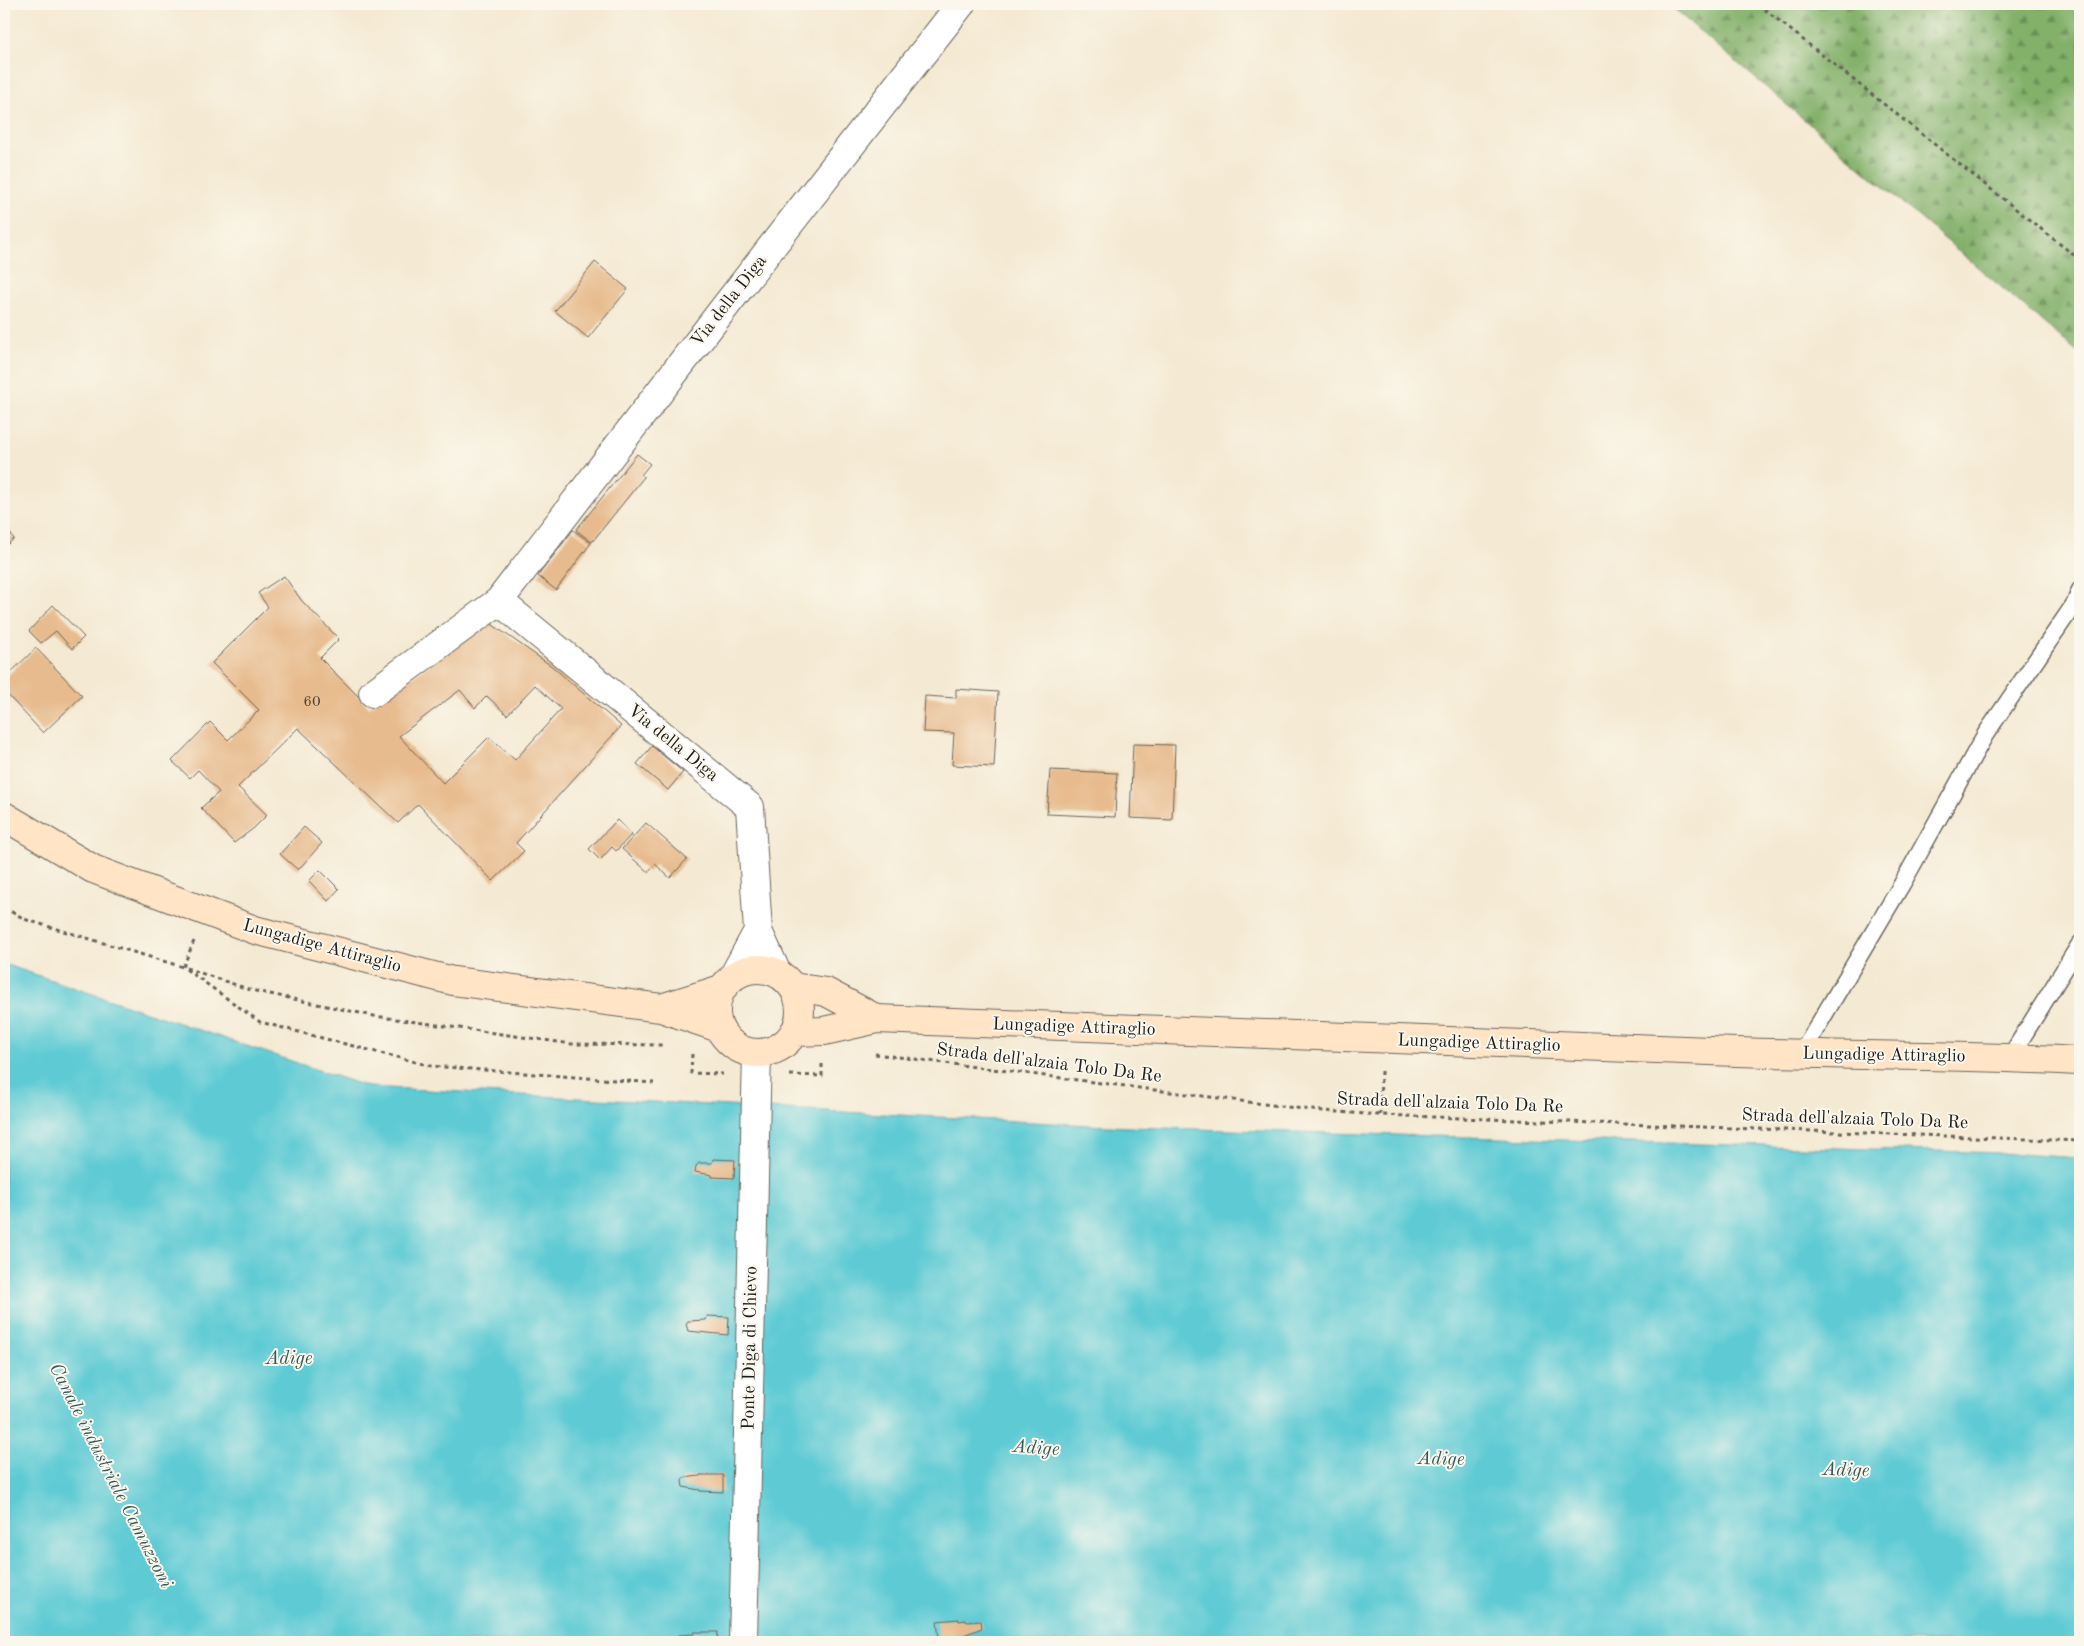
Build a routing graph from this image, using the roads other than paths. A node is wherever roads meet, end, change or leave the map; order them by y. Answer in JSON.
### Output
{"nodes":[{"id":1,"x":961,"y":4,"type":"edge"},
{"id":2,"x":2080,"y":590,"type":"edge"},
{"id":3,"x":499,"y":601,"type":"junction"},
{"id":4,"x":373,"y":693,"type":"dead end"},
{"id":5,"x":4,"y":816,"type":"edge"},
{"id":6,"x":758,"y":931,"type":"junction"},
{"id":7,"x":2080,"y":944,"type":"edge"},
{"id":8,"x":785,"y":980,"type":"junction"},
{"id":9,"x":728,"y":982,"type":"junction"},
{"id":10,"x":661,"y":1008,"type":"junction"},
{"id":11,"x":878,"y":1019,"type":"junction"},
{"id":12,"x":719,"y":1028,"type":"junction"},
{"id":13,"x":794,"y":1032,"type":"junction"},
{"id":14,"x":1801,"y":1054,"type":"junction"},
{"id":15,"x":2010,"y":1057,"type":"junction"},
{"id":16,"x":2080,"y":1061,"type":"edge"},
{"id":17,"x":756,"y":1072,"type":"junction"},
{"id":18,"x":743,"y":1642,"type":"edge"}],
"edges":[{"from":1,"to":3,"type":"street","name":"Via della Diga"},
{"from":2,"to":14,"type":"lane"},
{"from":3,"to":4,"type":"street","name":"Via della Diga"},
{"from":3,"to":6,"type":"street","name":"Via della Diga"},
{"from":5,"to":10,"type":"street","name":"Lungadige Attiraglio"},
{"from":6,"to":8,"type":"street","name":"Via della Diga"},
{"from":6,"to":9,"type":"street"},
{"from":7,"to":15,"type":"lane"},
{"from":8,"to":9,"type":"street","name":"Lungadige Attiraglio"},
{"from":8,"to":11,"type":"street","name":"Lungadige Attiraglio"},
{"from":8,"to":13,"type":"street"},
{"from":9,"to":10,"type":"street","name":"Lungadige Attiraglio"},
{"from":9,"to":12,"type":"street"},
{"from":10,"to":12,"type":"street","name":"Lungadige Attiraglio"},
{"from":11,"to":13,"type":"street","name":"Lungadige Attiraglio"},
{"from":11,"to":14,"type":"street","name":"Lungadige Attiraglio"},
{"from":12,"to":17,"type":"street","name":"Lungadige Attiraglio"},
{"from":13,"to":17,"type":"street"},
{"from":14,"to":15,"type":"street","name":"Lungadige Attiraglio"},
{"from":15,"to":16,"type":"street","name":"Lungadige Attiraglio"},
{"from":17,"to":18,"type":"street","name":"Ponte Diga di Chievo"}]}
